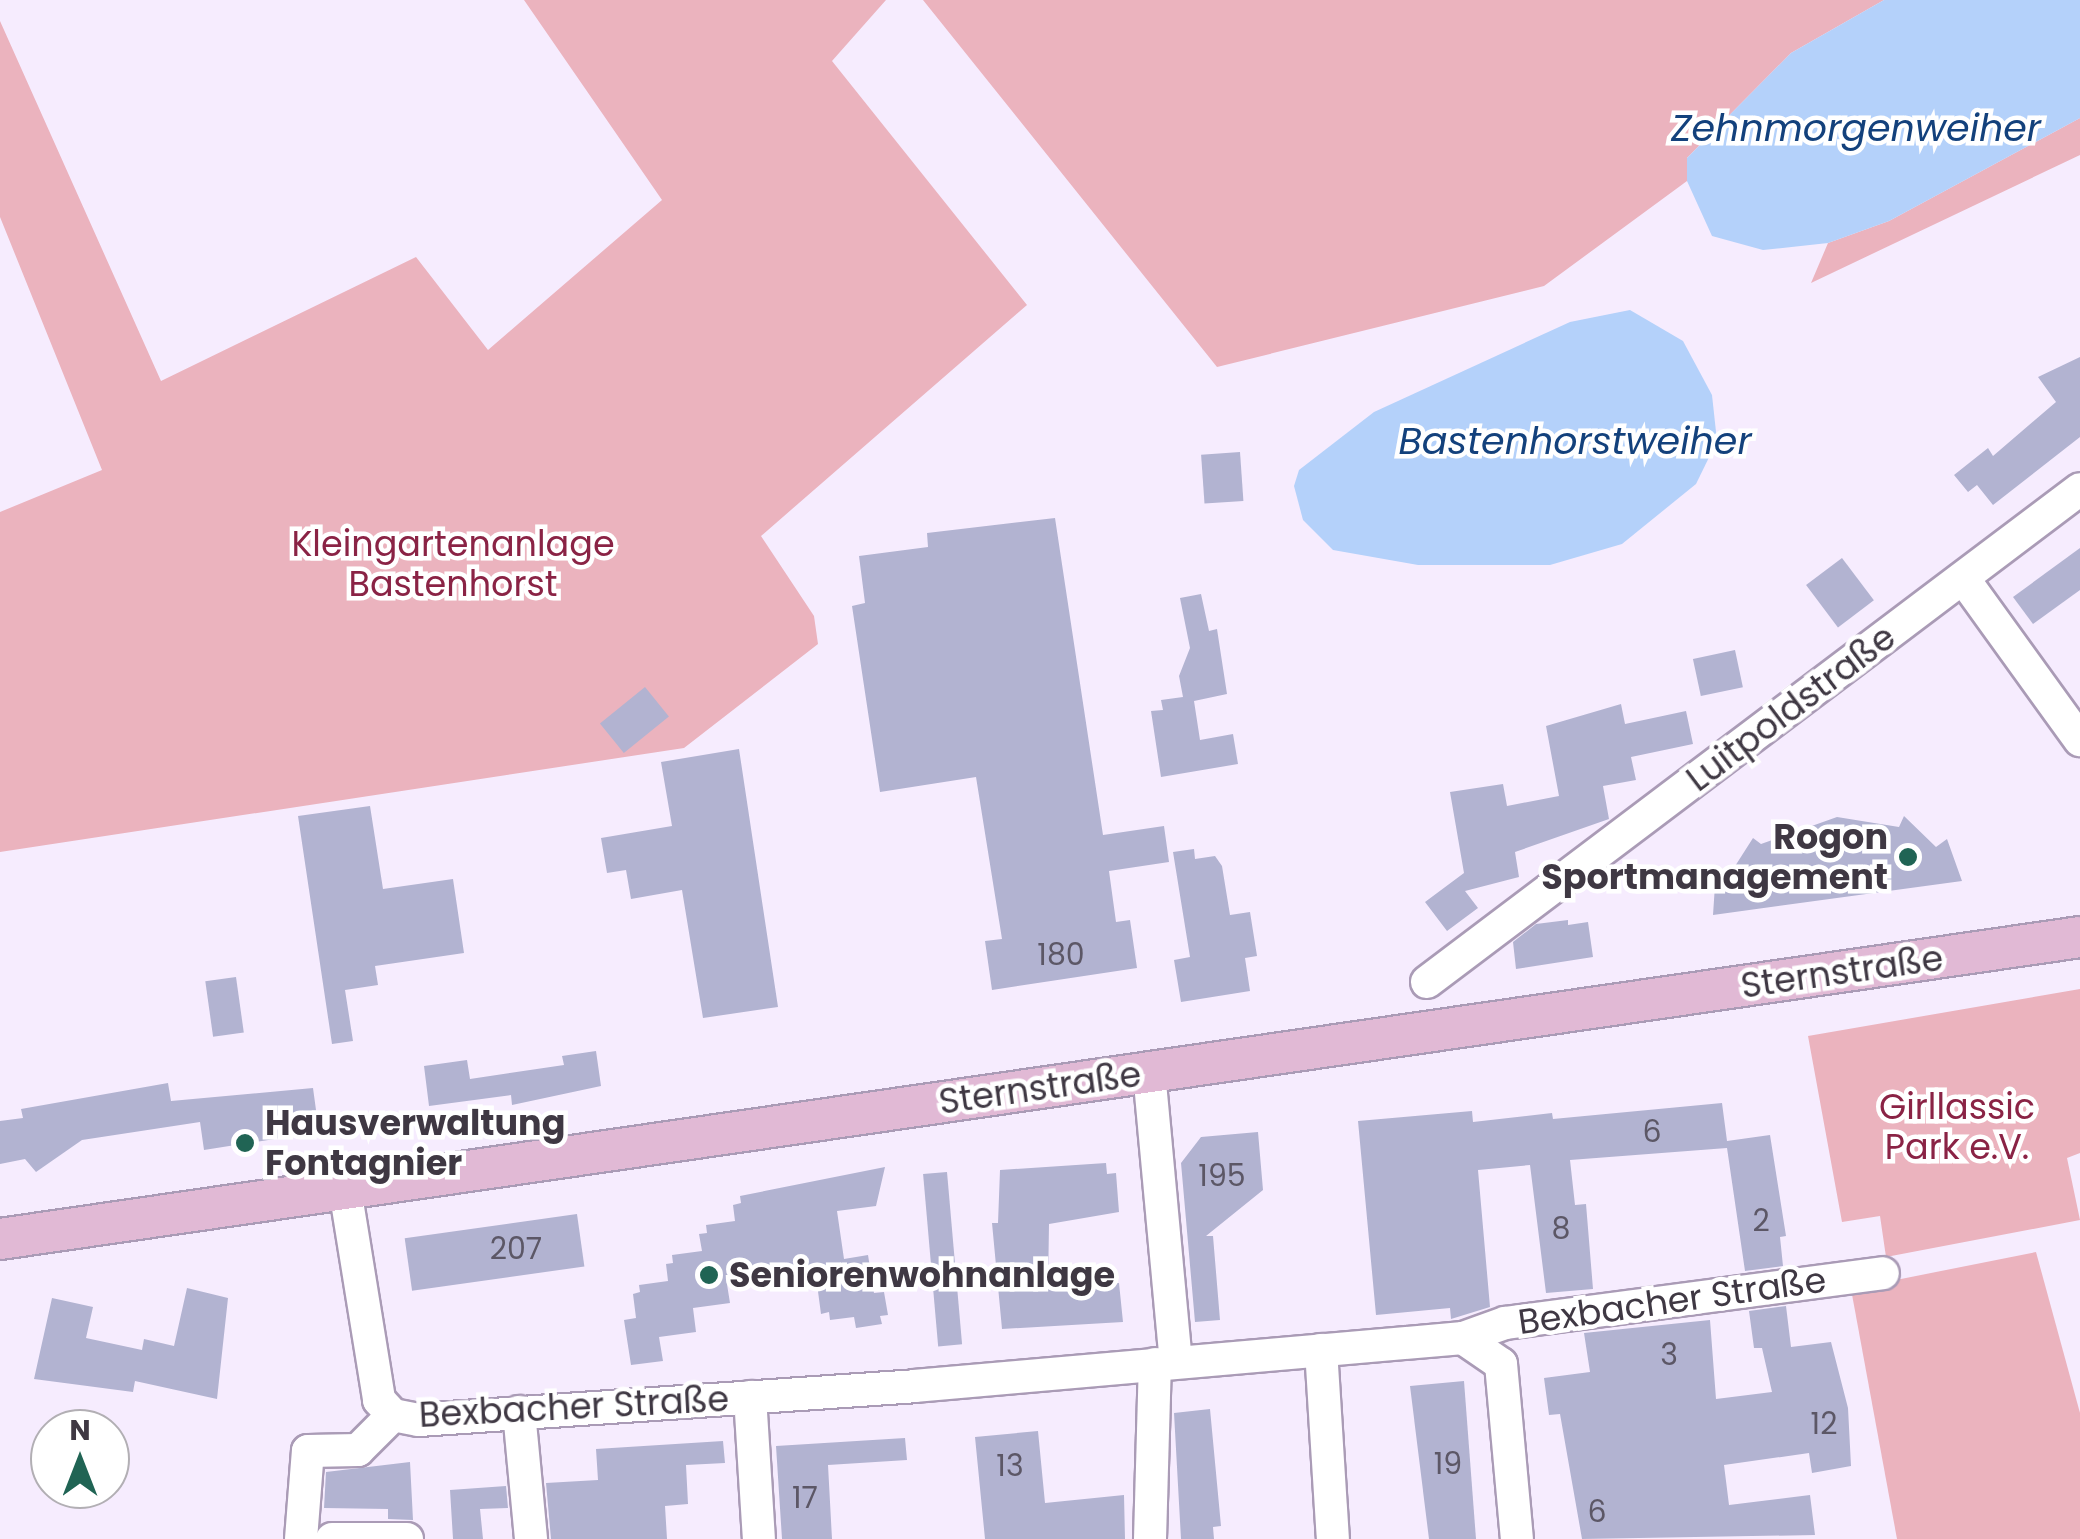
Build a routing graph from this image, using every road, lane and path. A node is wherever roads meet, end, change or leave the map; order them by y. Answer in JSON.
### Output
{"nodes":[{"id":1,"x":2080,"y":489,"type":"edge"},
{"id":2,"x":1963,"y":578,"type":"junction"},
{"id":3,"x":2080,"y":740,"type":"edge"},
{"id":4,"x":2080,"y":936,"type":"edge"},
{"id":5,"x":1426,"y":982,"type":"dead end"},
{"id":6,"x":1149,"y":1072,"type":"junction"},
{"id":7,"x":345,"y":1189,"type":"junction"},
{"id":8,"x":0,"y":1239,"type":"edge"},
{"id":9,"x":1884,"y":1273,"type":"dead end"},
{"id":10,"x":1473,"y":1344,"type":"junction"},
{"id":11,"x":1321,"y":1350,"type":"junction"},
{"id":12,"x":1166,"y":1363,"type":"junction"},
{"id":13,"x":750,"y":1397,"type":"junction"},
{"id":14,"x":520,"y":1412,"type":"junction"},
{"id":15,"x":393,"y":1415,"type":"junction"},
{"id":16,"x":301,"y":1539,"type":"edge"},
{"id":17,"x":332,"y":1539,"type":"edge"},
{"id":18,"x":407,"y":1539,"type":"edge"},
{"id":19,"x":532,"y":1539,"type":"edge"},
{"id":20,"x":759,"y":1539,"type":"edge"},
{"id":21,"x":1150,"y":1539,"type":"edge"},
{"id":22,"x":1333,"y":1539,"type":"edge"},
{"id":23,"x":1517,"y":1539,"type":"edge"}],
"edges":[{"from":1,"to":2,"type":"street","name":"Luitpoldstraße"},
{"from":2,"to":3,"type":"street"},
{"from":2,"to":5,"type":"street","name":"Luitpoldstraße"},
{"from":4,"to":6,"type":"main road","name":"Sternstraße"},
{"from":6,"to":7,"type":"main road","name":"Sternstraße"},
{"from":6,"to":12,"type":"street"},
{"from":7,"to":8,"type":"main road","name":"Sternstraße"},
{"from":7,"to":15,"type":"street","name":"Bexbacher Straße"},
{"from":9,"to":10,"type":"street","name":"Bexbacher Straße"},
{"from":10,"to":11,"type":"street","name":"Bexbacher Straße"},
{"from":10,"to":23,"type":"street"},
{"from":11,"to":12,"type":"street","name":"Bexbacher Straße"},
{"from":11,"to":22,"type":"street"},
{"from":12,"to":13,"type":"street","name":"Bexbacher Straße"},
{"from":12,"to":21,"type":"street"},
{"from":13,"to":14,"type":"street","name":"Bexbacher Straße"},
{"from":13,"to":20,"type":"street","name":"Bexbacher Straße"},
{"from":14,"to":15,"type":"street","name":"Bexbacher Straße"},
{"from":14,"to":19,"type":"street"},
{"from":15,"to":16,"type":"street"},
{"from":17,"to":18,"type":"street"}]}
